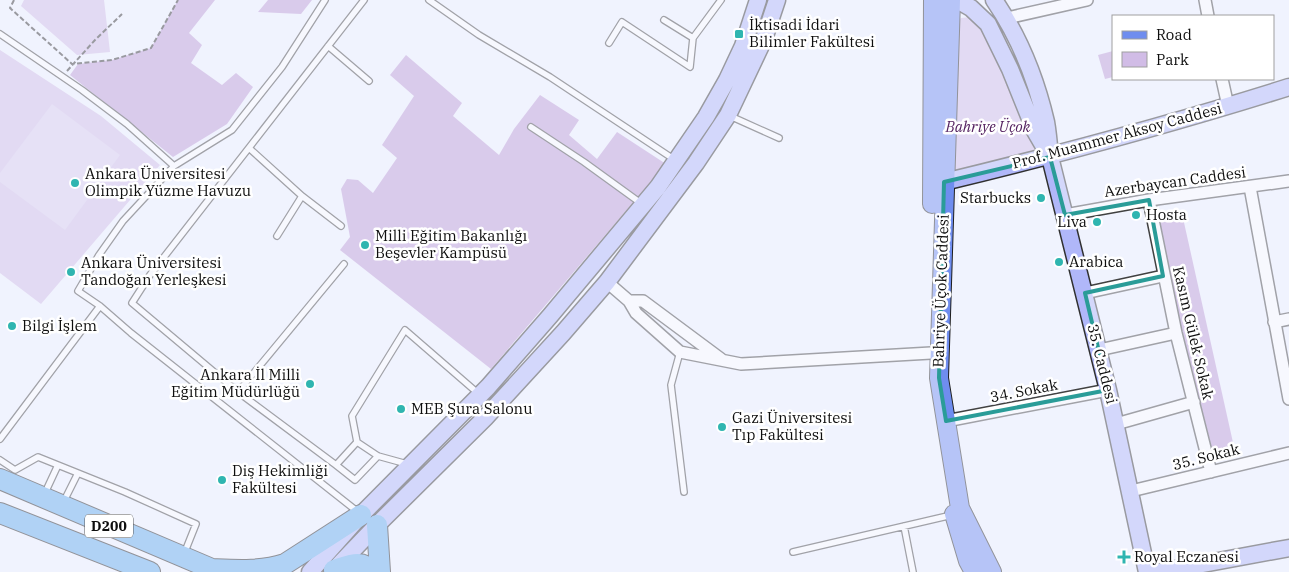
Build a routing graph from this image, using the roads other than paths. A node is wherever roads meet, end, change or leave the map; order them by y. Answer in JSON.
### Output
{"nodes":[{"id":1,"x":325,"y":0,"type":"edge"},
{"id":2,"x":364,"y":0,"type":"edge"},
{"id":3,"x":430,"y":0,"type":"edge"},
{"id":4,"x":721,"y":0,"type":"edge"},
{"id":5,"x":758,"y":0,"type":"edge"},
{"id":6,"x":777,"y":0,"type":"edge"},
{"id":7,"x":933,"y":0,"type":"edge"},
{"id":8,"x":951,"y":0,"type":"edge"},
{"id":9,"x":957,"y":0,"type":"edge"},
{"id":10,"x":994,"y":0,"type":"edge"},
{"id":11,"x":1087,"y":0,"type":"edge"},
{"id":12,"x":1205,"y":0,"type":"edge"},
{"id":13,"x":1208,"y":15,"type":"edge"},
{"id":14,"x":1006,"y":18,"type":"junction"},
{"id":15,"x":664,"y":20,"type":"dead end"},
{"id":16,"x":0,"y":34,"type":"edge"},
{"id":17,"x":694,"y":38,"type":"junction"},
{"id":18,"x":609,"y":43,"type":"dead end"},
{"id":19,"x":328,"y":46,"type":"junction"},
{"id":20,"x":1222,"y":80,"type":"edge"},
{"id":21,"x":370,"y":81,"type":"dead end"},
{"id":22,"x":1289,"y":87,"type":"edge"},
{"id":23,"x":1228,"y":106,"type":"junction"},
{"id":24,"x":728,"y":115,"type":"junction"},
{"id":25,"x":531,"y":127,"type":"dead end"},
{"id":26,"x":779,"y":138,"type":"dead end"},
{"id":27,"x":249,"y":148,"type":"junction"},
{"id":28,"x":1050,"y":156,"type":"junction"},
{"id":29,"x":677,"y":161,"type":"junction"},
{"id":30,"x":174,"y":166,"type":"junction"},
{"id":31,"x":1289,"y":181,"type":"edge"},
{"id":32,"x":944,"y":182,"type":"junction"},
{"id":33,"x":1250,"y":187,"type":"junction"},
{"id":34,"x":302,"y":196,"type":"junction"},
{"id":35,"x":1149,"y":200,"type":"junction"},
{"id":36,"x":644,"y":205,"type":"junction"},
{"id":37,"x":1065,"y":215,"type":"junction"},
{"id":38,"x":341,"y":226,"type":"dead end"},
{"id":39,"x":277,"y":236,"type":"dead end"},
{"id":40,"x":344,"y":264,"type":"dead end"},
{"id":41,"x":1163,"y":276,"type":"junction"},
{"id":42,"x":607,"y":282,"type":"junction"},
{"id":43,"x":1085,"y":293,"type":"junction"},
{"id":44,"x":629,"y":301,"type":"junction"},
{"id":45,"x":100,"y":306,"type":"junction"},
{"id":46,"x":1289,"y":319,"type":"edge"},
{"id":47,"x":1274,"y":322,"type":"junction"},
{"id":48,"x":688,"y":333,"type":"junction"},
{"id":49,"x":1176,"y":333,"type":"junction"},
{"id":50,"x":1099,"y":350,"type":"junction"},
{"id":51,"x":680,"y":352,"type":"junction"},
{"id":52,"x":931,"y":353,"type":"junction"},
{"id":53,"x":722,"y":360,"type":"junction"},
{"id":54,"x":1108,"y":390,"type":"junction"},
{"id":55,"x":238,"y":392,"type":"junction"},
{"id":56,"x":480,"y":395,"type":"junction"},
{"id":57,"x":1289,"y":399,"type":"edge"},
{"id":58,"x":1194,"y":402,"type":"junction"},
{"id":59,"x":946,"y":421,"type":"junction"},
{"id":60,"x":1116,"y":424,"type":"junction"},
{"id":61,"x":0,"y":439,"type":"edge"},
{"id":62,"x":356,"y":442,"type":"junction"},
{"id":63,"x":1289,"y":453,"type":"edge"},
{"id":64,"x":378,"y":456,"type":"junction"},
{"id":65,"x":0,"y":460,"type":"edge"},
{"id":66,"x":412,"y":464,"type":"junction"},
{"id":67,"x":58,"y":465,"type":"junction"},
{"id":68,"x":336,"y":465,"type":"junction"},
{"id":69,"x":1211,"y":472,"type":"junction"},
{"id":70,"x":78,"y":473,"type":"junction"},
{"id":71,"x":0,"y":479,"type":"edge"},
{"id":72,"x":1131,"y":491,"type":"junction"},
{"id":73,"x":684,"y":492,"type":"dead end"},
{"id":74,"x":43,"y":497,"type":"junction"},
{"id":75,"x":62,"y":505,"type":"junction"},
{"id":76,"x":0,"y":514,"type":"edge"},
{"id":77,"x":954,"y":514,"type":"junction"},
{"id":78,"x":369,"y":520,"type":"junction"},
{"id":79,"x":904,"y":526,"type":"junction"},
{"id":80,"x":793,"y":552,"type":"dead end"},
{"id":81,"x":1285,"y":552,"type":"edge"},
{"id":82,"x":183,"y":557,"type":"junction"},
{"id":83,"x":214,"y":570,"type":"edge"},
{"id":84,"x":311,"y":571,"type":"edge"},
{"id":85,"x":333,"y":571,"type":"edge"},
{"id":86,"x":150,"y":572,"type":"edge"},
{"id":87,"x":372,"y":572,"type":"edge"},
{"id":88,"x":380,"y":572,"type":"edge"},
{"id":89,"x":914,"y":572,"type":"edge"},
{"id":90,"x":974,"y":572,"type":"edge"},
{"id":91,"x":992,"y":572,"type":"edge"},
{"id":92,"x":1147,"y":572,"type":"edge"},
{"id":93,"x":1159,"y":572,"type":"edge"}],
"edges":[{"from":1,"to":30,"type":"lane"},
{"from":2,"to":19,"type":"lane"},
{"from":3,"to":29,"type":"lane"},
{"from":4,"to":17,"type":"lane"},
{"from":5,"to":29,"type":"main road"},
{"from":6,"to":24,"type":"main road"},
{"from":7,"to":52,"type":"main road","name":"Bahriye Üçok Caddesi"},
{"from":8,"to":32,"type":"main road","name":"Bahriye Üçok Caddesi"},
{"from":9,"to":28,"type":"main road"},
{"from":10,"to":14,"type":"main road"},
{"from":11,"to":14,"type":"street"},
{"from":12,"to":13,"type":"street"},
{"from":14,"to":28,"type":"main road"},
{"from":15,"to":17,"type":"lane"},
{"from":16,"to":30,"type":"lane"},
{"from":17,"to":18,"type":"lane"},
{"from":19,"to":21,"type":"lane"},
{"from":19,"to":27,"type":"lane"},
{"from":20,"to":23,"type":"street"},
{"from":22,"to":23,"type":"main road","name":"Prof. Muammer Aksoy Caddesi"},
{"from":23,"to":28,"type":"main road","name":"Prof. Muammer Aksoy Caddesi"},
{"from":24,"to":26,"type":"lane"},
{"from":24,"to":42,"type":"main road"},
{"from":25,"to":36,"type":"lane"},
{"from":27,"to":34,"type":"lane"},
{"from":27,"to":55,"type":"lane"},
{"from":28,"to":32,"type":"main road","name":"Prof. Muammer Aksoy Caddesi"},
{"from":28,"to":37,"type":"main road","name":"35. Caddesi"},
{"from":29,"to":36,"type":"main road"},
{"from":30,"to":45,"type":"lane"},
{"from":31,"to":33,"type":"street","name":"Azerbaycan Caddesi"},
{"from":32,"to":59,"type":"main road","name":"Bahriye Üçok Caddesi"},
{"from":33,"to":35,"type":"street","name":"Azerbaycan Caddesi"},
{"from":33,"to":47,"type":"street"},
{"from":34,"to":38,"type":"lane"},
{"from":34,"to":39,"type":"lane"},
{"from":35,"to":37,"type":"street","name":"Azerbaycan Caddesi"},
{"from":35,"to":41,"type":"street","name":"Kasım Gülek Sokak"},
{"from":36,"to":56,"type":"main road"},
{"from":37,"to":43,"type":"main road","name":"35. Caddesi"},
{"from":40,"to":55,"type":"lane"},
{"from":41,"to":43,"type":"street"},
{"from":41,"to":49,"type":"street","name":"Kasım Gülek Sokak"},
{"from":42,"to":44,"type":"street"},
{"from":42,"to":78,"type":"main road"},
{"from":43,"to":50,"type":"main road","name":"35. Caddesi"},
{"from":44,"to":48,"type":"street"},
{"from":44,"to":51,"type":"street"},
{"from":45,"to":61,"type":"lane"},
{"from":45,"to":78,"type":"lane"},
{"from":46,"to":47,"type":"street"},
{"from":47,"to":57,"type":"street"},
{"from":48,"to":51,"type":"street"},
{"from":48,"to":53,"type":"street"},
{"from":49,"to":50,"type":"street"},
{"from":49,"to":58,"type":"street","name":"Kasım Gülek Sokak"},
{"from":50,"to":54,"type":"main road","name":"35. Caddesi"},
{"from":51,"to":53,"type":"street"},
{"from":51,"to":73,"type":"lane"},
{"from":52,"to":53,"type":"street"},
{"from":52,"to":77,"type":"main road","name":"Bahriye Üçok Caddesi"},
{"from":54,"to":59,"type":"street","name":"34. Sokak"},
{"from":54,"to":60,"type":"main road","name":"35. Caddesi"},
{"from":55,"to":68,"type":"lane"},
{"from":56,"to":62,"type":"lane"},
{"from":56,"to":66,"type":"main road"},
{"from":58,"to":60,"type":"street"},
{"from":58,"to":69,"type":"street","name":"Kasım Gülek Sokak"},
{"from":59,"to":91,"type":"main road","name":"Bahriye Üçok Caddesi"},
{"from":60,"to":72,"type":"main road","name":"35. Caddesi"},
{"from":62,"to":64,"type":"lane"},
{"from":62,"to":68,"type":"lane"},
{"from":63,"to":69,"type":"street","name":"35. Sokak"},
{"from":64,"to":66,"type":"lane"},
{"from":64,"to":68,"type":"lane"},
{"from":65,"to":67,"type":"lane"},
{"from":66,"to":78,"type":"main road"},
{"from":67,"to":70,"type":"lane"},
{"from":67,"to":74,"type":"lane"},
{"from":69,"to":72,"type":"street","name":"35. Sokak"},
{"from":70,"to":75,"type":"lane"},
{"from":70,"to":82,"type":"lane"},
{"from":71,"to":74,"type":"highway","number":"D200"},
{"from":72,"to":92,"type":"main road","name":"35. Caddesi"},
{"from":74,"to":75,"type":"highway","number":"D200"},
{"from":75,"to":82,"type":"highway","number":"D200"},
{"from":76,"to":86,"type":"highway","number":"D200"},
{"from":77,"to":79,"type":"lane"},
{"from":77,"to":90,"type":"main road","name":"Bahriye Üçok Caddesi"},
{"from":78,"to":83,"type":"highway"},
{"from":78,"to":84,"type":"main road"},
{"from":78,"to":85,"type":"main road"},
{"from":78,"to":88,"type":"highway"},
{"from":79,"to":80,"type":"lane"},
{"from":79,"to":89,"type":"lane"},
{"from":81,"to":93,"type":"main road"},
{"from":82,"to":83,"type":"highway","number":"D200"},
{"from":85,"to":87,"type":"highway"}]}
